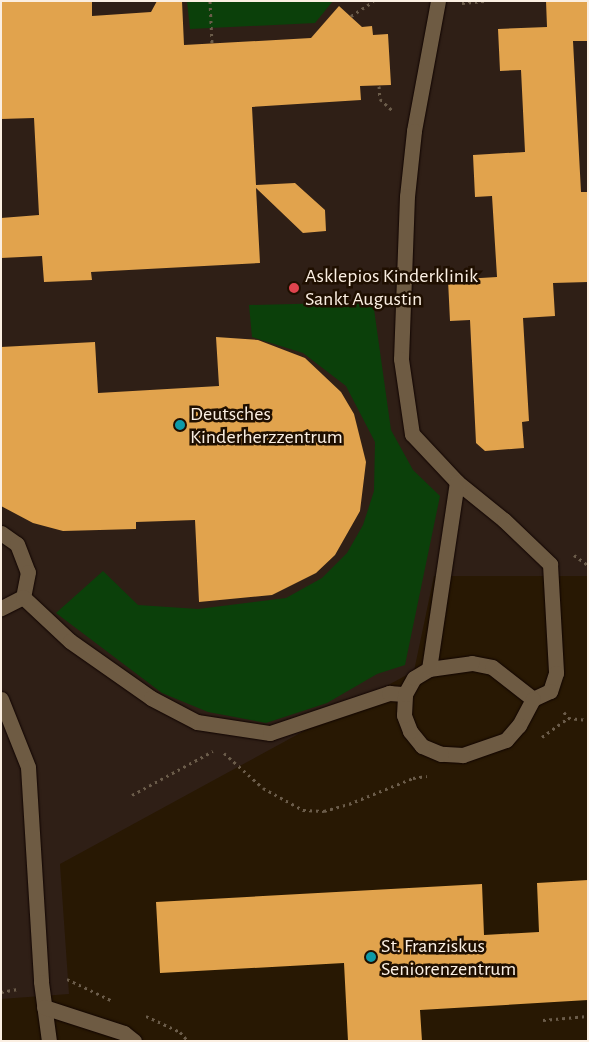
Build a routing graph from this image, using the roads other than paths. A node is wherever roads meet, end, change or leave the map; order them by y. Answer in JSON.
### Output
{"nodes":[{"id":1,"x":438,"y":1,"type":"edge"},
{"id":2,"x":457,"y":482,"type":"junction"},
{"id":3,"x":1,"y":532,"type":"edge"},
{"id":4,"x":23,"y":597,"type":"junction"},
{"id":5,"x":1,"y":608,"type":"edge"},
{"id":6,"x":429,"y":669,"type":"junction"},
{"id":7,"x":405,"y":694,"type":"junction"},
{"id":8,"x":1,"y":699,"type":"edge"},
{"id":9,"x":533,"y":699,"type":"junction"},
{"id":10,"x":44,"y":1007,"type":"junction"},
{"id":11,"x":48,"y":1041,"type":"edge"},
{"id":12,"x":134,"y":1041,"type":"edge"}],
"edges":[{"from":1,"to":2,"type":"lane"},
{"from":2,"to":6,"type":"lane"},
{"from":2,"to":9,"type":"lane"},
{"from":3,"to":4,"type":"lane"},
{"from":4,"to":5,"type":"lane"},
{"from":4,"to":7,"type":"lane"},
{"from":6,"to":7,"type":"lane"},
{"from":6,"to":9,"type":"lane"},
{"from":7,"to":9,"type":"lane"},
{"from":8,"to":10,"type":"lane"},
{"from":10,"to":11,"type":"lane"},
{"from":10,"to":12,"type":"lane"}]}
